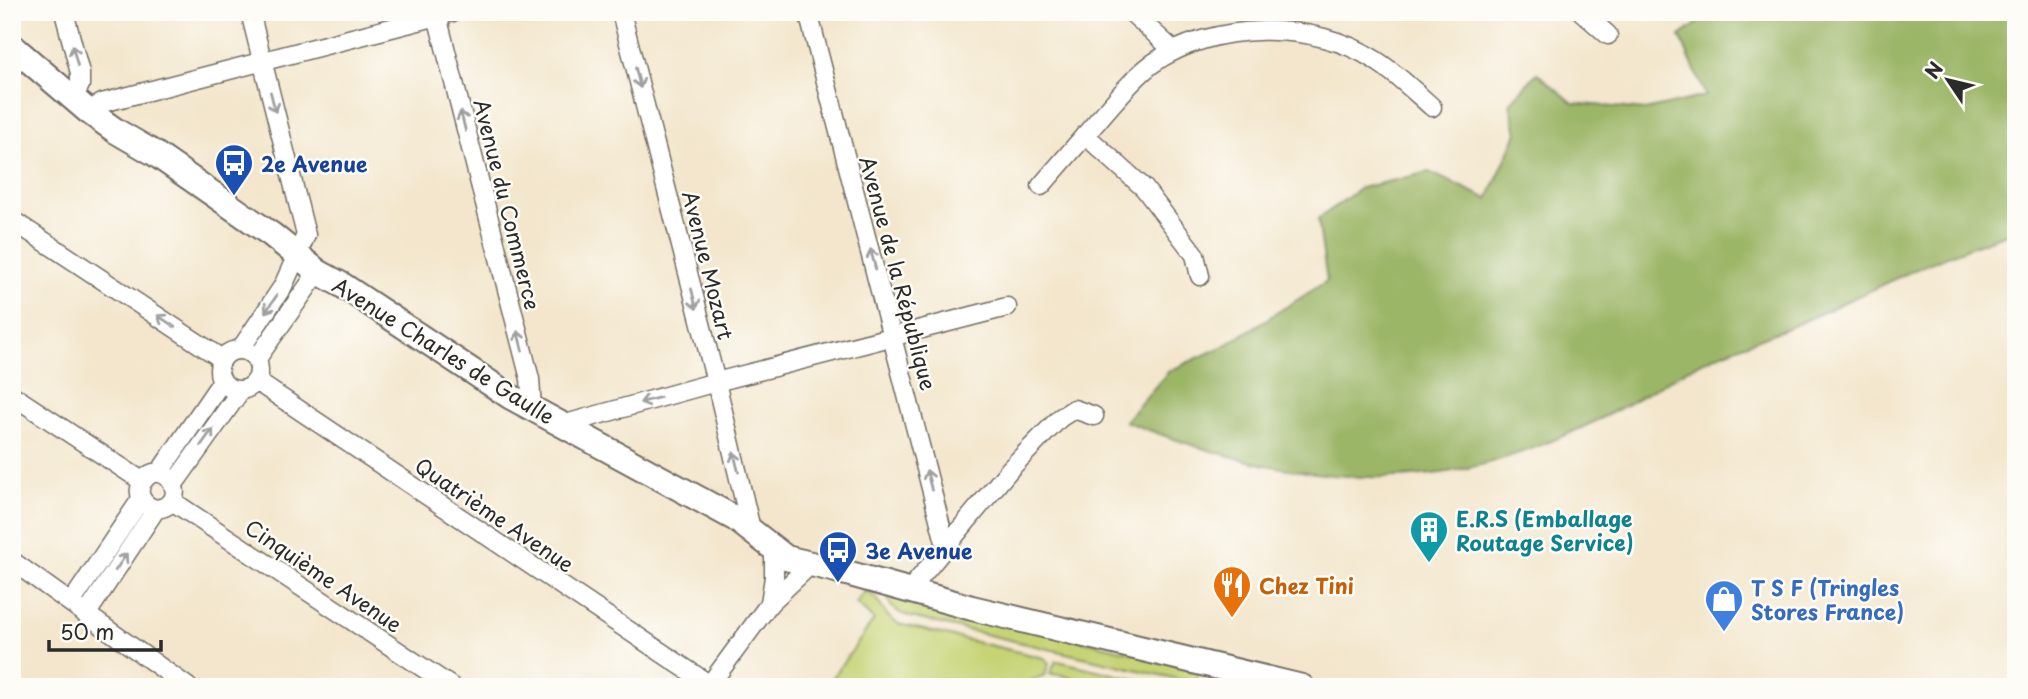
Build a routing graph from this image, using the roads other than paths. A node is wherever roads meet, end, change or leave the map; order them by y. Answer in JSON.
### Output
{"nodes":[{"id":1,"x":64,"y":12,"type":"edge"},
{"id":2,"x":250,"y":12,"type":"edge"},
{"id":3,"x":621,"y":12,"type":"edge"},
{"id":4,"x":808,"y":12,"type":"edge"},
{"id":5,"x":1131,"y":12,"type":"edge"},
{"id":6,"x":1582,"y":12,"type":"edge"},
{"id":7,"x":442,"y":14,"type":"edge"},
{"id":8,"x":1608,"y":35,"type":"dead end"},
{"id":9,"x":12,"y":46,"type":"edge"},
{"id":10,"x":1174,"y":51,"type":"junction"},
{"id":11,"x":262,"y":61,"type":"junction"},
{"id":12,"x":80,"y":105,"type":"junction"},
{"id":13,"x":1432,"y":107,"type":"dead end"},
{"id":14,"x":1085,"y":135,"type":"junction"},
{"id":15,"x":1041,"y":186,"type":"dead end"},
{"id":16,"x":12,"y":220,"type":"edge"},
{"id":17,"x":298,"y":255,"type":"junction"},
{"id":18,"x":318,"y":272,"type":"junction"},
{"id":19,"x":1200,"y":276,"type":"dead end"},
{"id":20,"x":1007,"y":307,"type":"dead end"},
{"id":21,"x":892,"y":336,"type":"junction"},
{"id":22,"x":240,"y":350,"type":"junction"},
{"id":23,"x":222,"y":359,"type":"junction"},
{"id":24,"x":257,"y":360,"type":"junction"},
{"id":25,"x":222,"y":381,"type":"junction"},
{"id":26,"x":716,"y":382,"type":"junction"},
{"id":27,"x":248,"y":385,"type":"junction"},
{"id":28,"x":12,"y":395,"type":"edge"},
{"id":29,"x":532,"y":408,"type":"junction"},
{"id":30,"x":1094,"y":416,"type":"dead end"},
{"id":31,"x":562,"y":425,"type":"junction"},
{"id":32,"x":157,"y":491,"type":"junction"},
{"id":33,"x":751,"y":529,"type":"junction"},
{"id":34,"x":946,"y":546,"type":"junction"},
{"id":35,"x":774,"y":550,"type":"junction"},
{"id":36,"x":12,"y":561,"type":"edge"},
{"id":37,"x":810,"y":565,"type":"junction"},
{"id":38,"x":909,"y":591,"type":"junction"},
{"id":39,"x":71,"y":603,"type":"junction"},
{"id":40,"x":770,"y":603,"type":"junction"},
{"id":41,"x":86,"y":615,"type":"junction"},
{"id":42,"x":709,"y":686,"type":"edge"},
{"id":43,"x":188,"y":687,"type":"edge"},
{"id":44,"x":452,"y":687,"type":"edge"},
{"id":45,"x":1302,"y":687,"type":"edge"}],
"edges":[{"from":12,"to":1,"type":"street","one_way":true},
{"from":2,"to":11,"type":"street"},
{"from":3,"to":26,"type":"street","name":"Avenue Mozart","one_way":true},
{"from":21,"to":4,"type":"street","name":"Avenue de la République","one_way":true},
{"from":5,"to":10,"type":"street"},
{"from":6,"to":8,"type":"street"},
{"from":7,"to":11,"type":"street"},
{"from":29,"to":7,"type":"street","name":"Avenue du Commerce","one_way":true},
{"from":9,"to":12,"type":"main road","name":"Avenue Charles de Gaulle"},
{"from":10,"to":13,"type":"street"},
{"from":10,"to":14,"type":"street"},
{"from":11,"to":12,"type":"street"},
{"from":11,"to":17,"type":"street","one_way":true},
{"from":12,"to":17,"type":"main road","name":"Avenue Charles de Gaulle"},
{"from":14,"to":15,"type":"street"},
{"from":14,"to":19,"type":"street"},
{"from":23,"to":16,"type":"street","one_way":true},
{"from":17,"to":18,"type":"main road","name":"Avenue Charles de Gaulle"},
{"from":17,"to":22,"type":"street","one_way":true},
{"from":18,"to":24,"type":"street"},
{"from":18,"to":29,"type":"main road","name":"Avenue Charles de Gaulle"},
{"from":20,"to":21,"type":"street"},
{"from":21,"to":26,"type":"street"},
{"from":34,"to":21,"type":"street","name":"Avenue de la République","one_way":true},
{"from":22,"to":23,"type":"street"},
{"from":22,"to":24,"type":"street"},
{"from":23,"to":25,"type":"street"},
{"from":24,"to":27,"type":"street"},
{"from":25,"to":27,"type":"street"},
{"from":25,"to":32,"type":"street"},
{"from":26,"to":31,"type":"street","one_way":true},
{"from":33,"to":26,"type":"street","name":"Avenue Mozart","one_way":true},
{"from":32,"to":27,"type":"street","one_way":true},
{"from":27,"to":42,"type":"street","name":"Quatrième Avenue"},
{"from":28,"to":32,"type":"street","name":"Cinquième Avenue"},
{"from":29,"to":31,"type":"main road","name":"Avenue Charles de Gaulle"},
{"from":30,"to":34,"type":"street"},
{"from":31,"to":33,"type":"main road","name":"Avenue Charles de Gaulle"},
{"from":32,"to":39,"type":"street"},
{"from":41,"to":32,"type":"street","one_way":true},
{"from":32,"to":44,"type":"street","name":"Cinquième Avenue"},
{"from":33,"to":35,"type":"main road","name":"Avenue Charles de Gaulle"},
{"from":34,"to":38,"type":"street"},
{"from":35,"to":37,"type":"main road","name":"Avenue Charles de Gaulle"},
{"from":35,"to":40,"type":"street"},
{"from":36,"to":39,"type":"street"},
{"from":37,"to":38,"type":"main road","name":"Avenue Charles de Gaulle"},
{"from":37,"to":40,"type":"street"},
{"from":38,"to":45,"type":"main road","name":"Avenue Charles de Gaulle"},
{"from":39,"to":41,"type":"street"},
{"from":40,"to":42,"type":"street"},
{"from":41,"to":43,"type":"street"}]}
